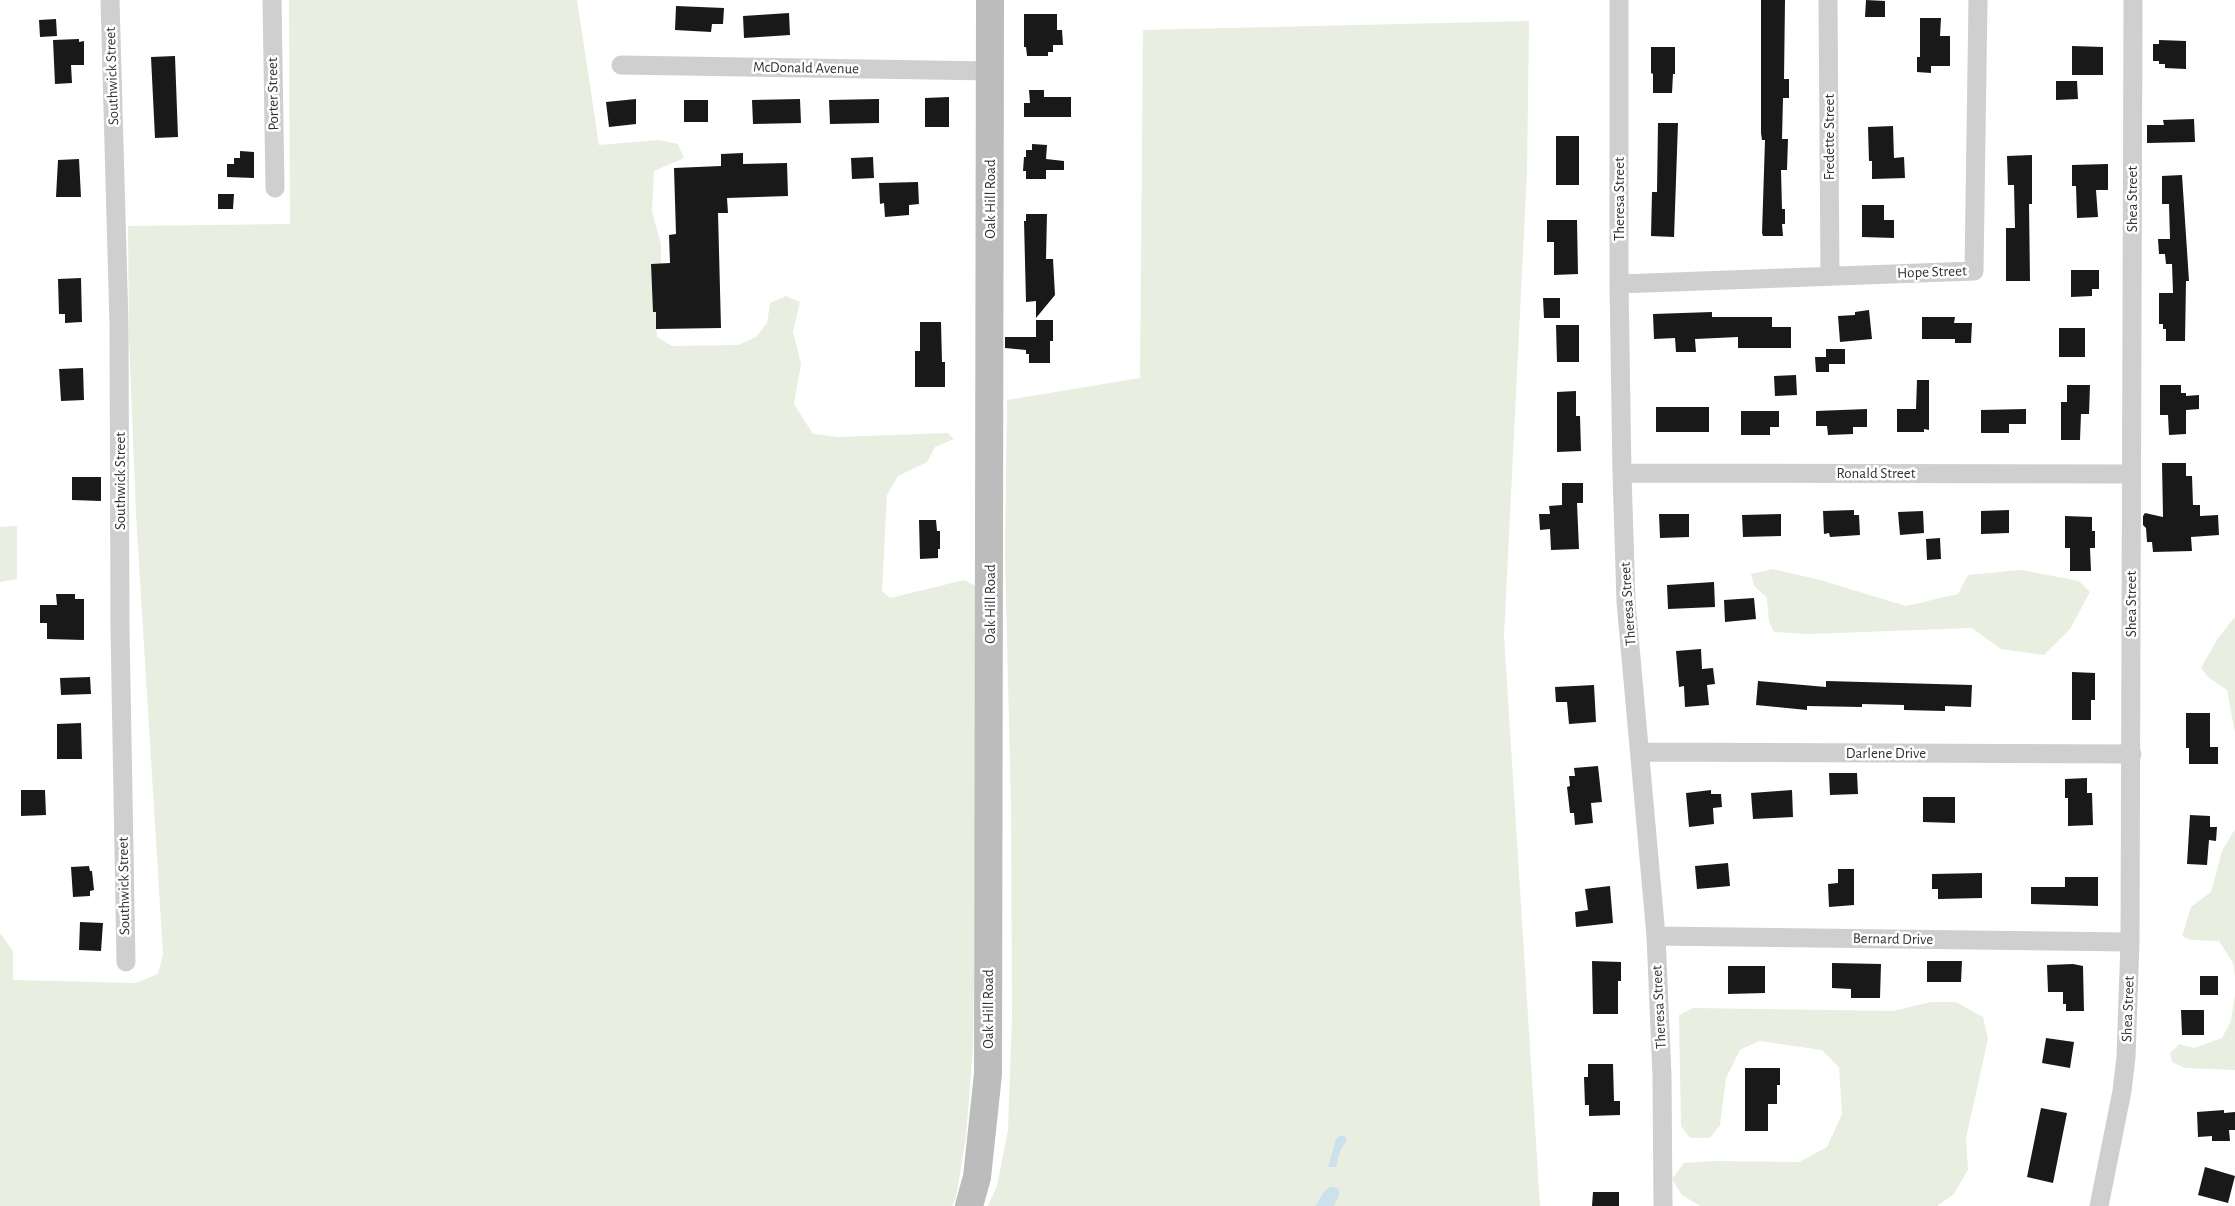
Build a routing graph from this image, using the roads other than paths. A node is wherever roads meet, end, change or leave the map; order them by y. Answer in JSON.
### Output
{"nodes":[{"id":1,"x":110,"y":0,"type":"edge"},
{"id":2,"x":272,"y":0,"type":"edge"},
{"id":3,"x":990,"y":0,"type":"edge"},
{"id":4,"x":1619,"y":0,"type":"edge"},
{"id":5,"x":1828,"y":0,"type":"edge"},
{"id":6,"x":1978,"y":0,"type":"edge"},
{"id":7,"x":2133,"y":0,"type":"edge"},
{"id":8,"x":621,"y":65,"type":"dead end"},
{"id":9,"x":990,"y":71,"type":"junction"},
{"id":10,"x":274,"y":188,"type":"dead end"},
{"id":11,"x":1830,"y":275,"type":"junction"},
{"id":12,"x":1619,"y":284,"type":"junction"},
{"id":13,"x":1622,"y":473,"type":"junction"},
{"id":14,"x":2130,"y":474,"type":"junction"},
{"id":15,"x":1641,"y":752,"type":"junction"},
{"id":16,"x":2132,"y":754,"type":"junction"},
{"id":17,"x":1656,"y":936,"type":"junction"},
{"id":18,"x":2130,"y":942,"type":"junction"},
{"id":19,"x":126,"y":962,"type":"dead end"},
{"id":20,"x":969,"y":1206,"type":"edge"},
{"id":21,"x":1663,"y":1206,"type":"edge"},
{"id":22,"x":2099,"y":1206,"type":"edge"}],
"edges":[{"from":1,"to":19,"type":"street","name":"Southwick Street"},
{"from":2,"to":10,"type":"street","name":"Porter Street"},
{"from":3,"to":9,"type":"street","name":"Oak Hill Road"},
{"from":4,"to":12,"type":"street","name":"Theresa Street"},
{"from":5,"to":11,"type":"street","name":"Fredette Street"},
{"from":6,"to":11,"type":"street","name":"Hope Street"},
{"from":7,"to":14,"type":"street","name":"Shea Street"},
{"from":8,"to":9,"type":"street","name":"McDonald Avenue"},
{"from":9,"to":20,"type":"street","name":"Oak Hill Road"},
{"from":11,"to":12,"type":"street","name":"Hope Street"},
{"from":12,"to":13,"type":"street","name":"Theresa Street"},
{"from":13,"to":14,"type":"street","name":"Ronald Street"},
{"from":13,"to":15,"type":"street","name":"Theresa Street"},
{"from":14,"to":16,"type":"street","name":"Shea Street"},
{"from":15,"to":16,"type":"street","name":"Darlene Drive"},
{"from":15,"to":17,"type":"street","name":"Theresa Street"},
{"from":16,"to":18,"type":"street","name":"Shea Street"},
{"from":17,"to":18,"type":"street","name":"Bernard Drive"},
{"from":17,"to":21,"type":"street","name":"Theresa Street"},
{"from":18,"to":22,"type":"street","name":"Shea Street"}]}
